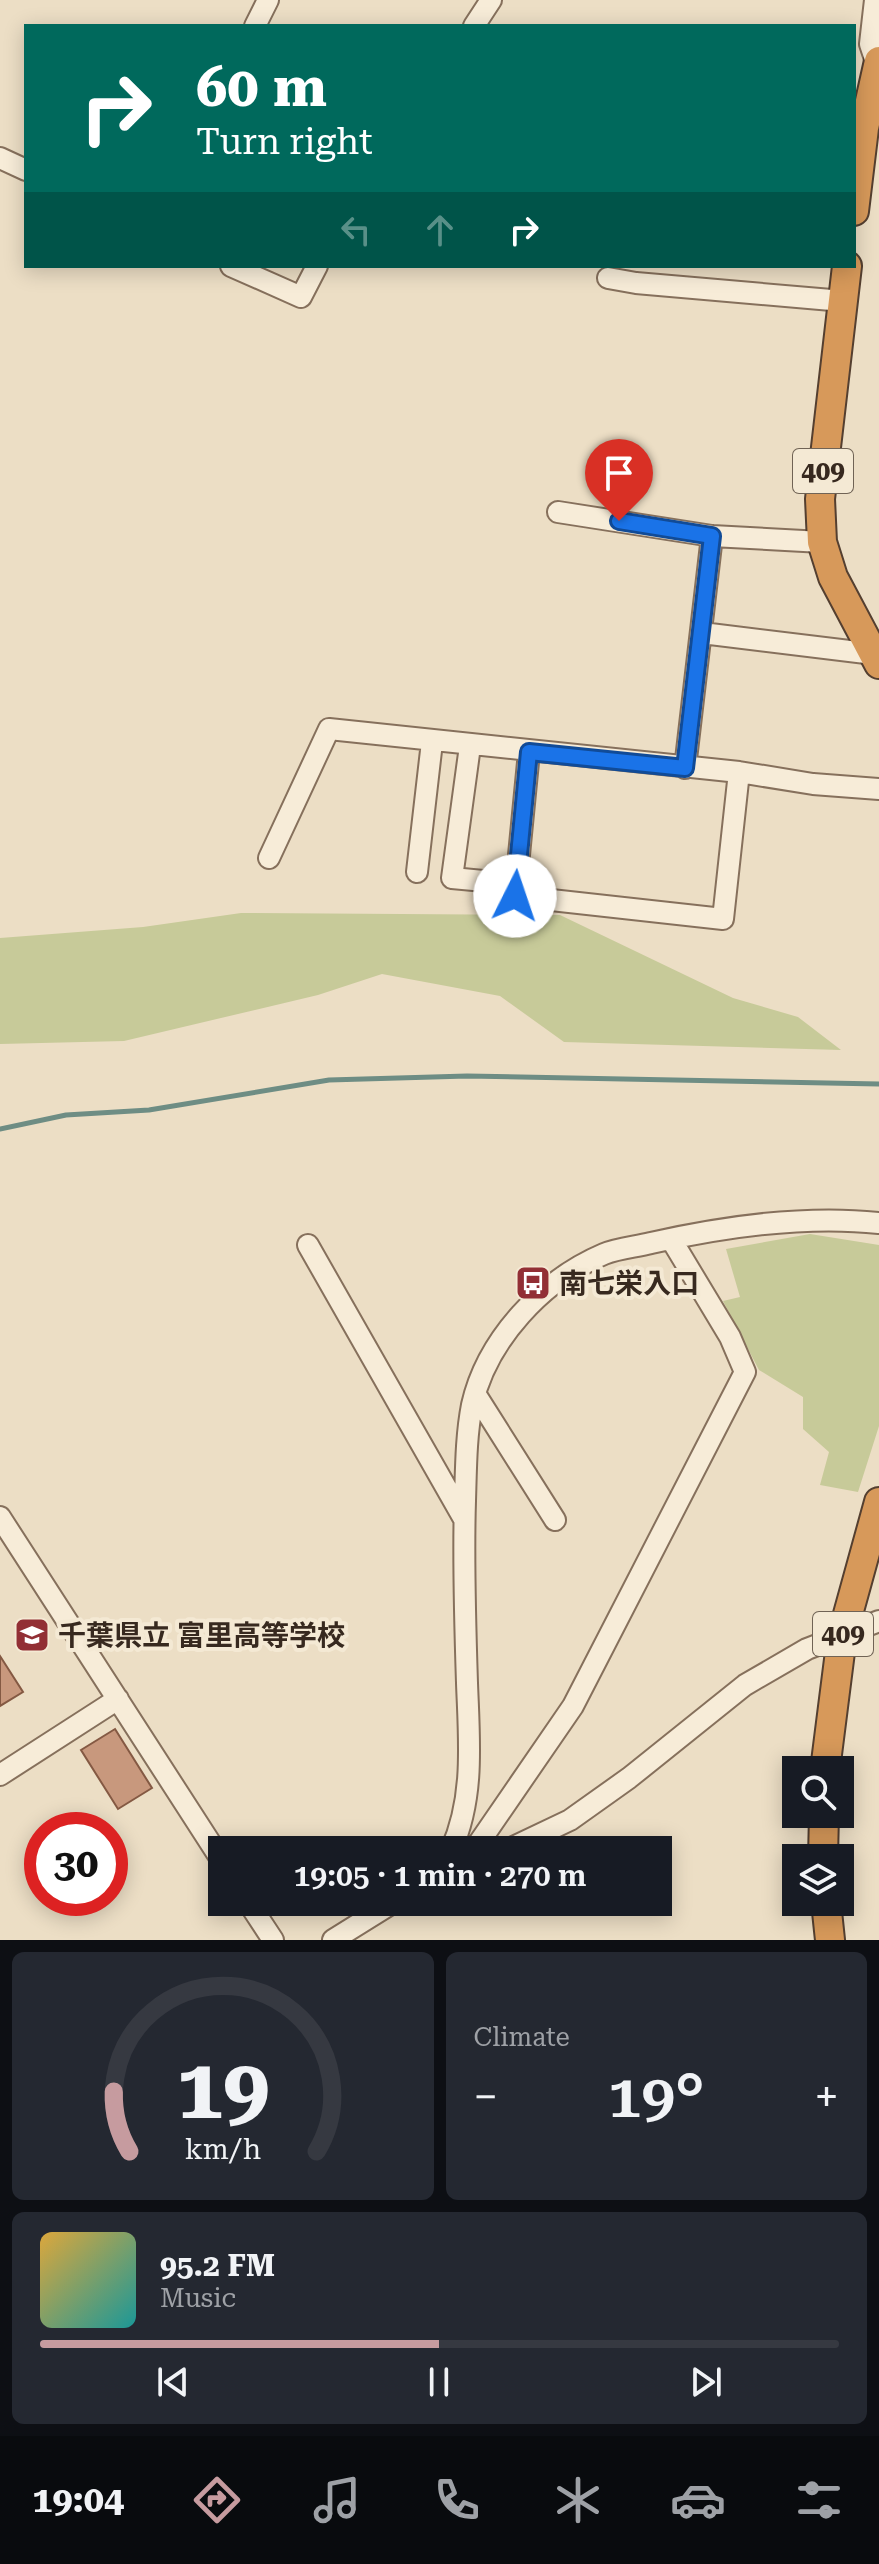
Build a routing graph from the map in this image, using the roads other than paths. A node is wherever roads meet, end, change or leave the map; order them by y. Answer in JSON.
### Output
{"nodes":[{"id":1,"x":268,"y":0,"type":"edge"},
{"id":2,"x":491,"y":0,"type":"edge"},
{"id":3,"x":875,"y":0,"type":"edge"},
{"id":4,"x":256,"y":24,"type":"edge"},
{"id":5,"x":475,"y":24,"type":"edge"},
{"id":6,"x":878,"y":63,"type":"edge"},
{"id":7,"x":0,"y":158,"type":"edge"},
{"id":8,"x":24,"y":169,"type":"edge"},
{"id":9,"x":856,"y":194,"type":"edge"},
{"id":10,"x":236,"y":268,"type":"edge"},
{"id":11,"x":316,"y":268,"type":"edge"},
{"id":12,"x":847,"y":268,"type":"edge"},
{"id":13,"x":608,"y":278,"type":"dead end"},
{"id":14,"x":843,"y":301,"type":"junction"},
{"id":15,"x":558,"y":512,"type":"dead end"},
{"id":16,"x":712,"y":536,"type":"junction"},
{"id":17,"x":822,"y":542,"type":"junction"},
{"id":18,"x":702,"y":633,"type":"junction"},
{"id":19,"x":876,"y":659,"type":"edge"},
{"id":20,"x":432,"y":742,"type":"junction"},
{"id":21,"x":470,"y":746,"type":"junction"},
{"id":22,"x":529,"y":752,"type":"junction"},
{"id":23,"x":685,"y":768,"type":"junction"},
{"id":24,"x":739,"y":772,"type":"junction"},
{"id":25,"x":879,"y":789,"type":"edge"},
{"id":26,"x":269,"y":858,"type":"dead end"},
{"id":27,"x":417,"y":872,"type":"dead end"},
{"id":28,"x":516,"y":884,"type":"junction"},
{"id":29,"x":879,"y":1223,"type":"edge"},
{"id":30,"x":671,"y":1239,"type":"junction"},
{"id":31,"x":308,"y":1245,"type":"dead end"},
{"id":32,"x":476,"y":1395,"type":"junction"},
{"id":33,"x":879,"y":1502,"type":"edge"},
{"id":34,"x":0,"y":1517,"type":"edge"},
{"id":35,"x":464,"y":1519,"type":"junction"},
{"id":36,"x":555,"y":1520,"type":"dead end"},
{"id":37,"x":879,"y":1621,"type":"edge"},
{"id":38,"x":842,"y":1636,"type":"junction"},
{"id":39,"x":118,"y":1699,"type":"junction"},
{"id":40,"x":827,"y":1756,"type":"edge"},
{"id":41,"x":0,"y":1775,"type":"edge"},
{"id":42,"x":455,"y":1836,"type":"edge"},
{"id":43,"x":484,"y":1836,"type":"edge"},
{"id":44,"x":536,"y":1836,"type":"edge"},
{"id":45,"x":208,"y":1839,"type":"edge"},
{"id":46,"x":257,"y":1916,"type":"edge"},
{"id":47,"x":374,"y":1916,"type":"edge"},
{"id":48,"x":827,"y":1916,"type":"edge"},
{"id":49,"x":344,"y":1937,"type":"edge"},
{"id":50,"x":273,"y":1940,"type":"edge"},
{"id":51,"x":830,"y":1940,"type":"edge"}],
"edges":[{"from":1,"to":4,"type":"street"},
{"from":2,"to":5,"type":"street"},
{"from":3,"to":6,"type":"street"},
{"from":6,"to":9,"type":"highway"},
{"from":7,"to":8,"type":"street"},
{"from":10,"to":11,"type":"street"},
{"from":12,"to":14,"type":"highway","number":"409"},
{"from":13,"to":14,"type":"street"},
{"from":14,"to":17,"type":"highway","number":"409"},
{"from":15,"to":16,"type":"street"},
{"from":16,"to":17,"type":"street"},
{"from":16,"to":18,"type":"street"},
{"from":17,"to":19,"type":"highway","number":"409"},
{"from":18,"to":19,"type":"street"},
{"from":18,"to":23,"type":"street"},
{"from":20,"to":21,"type":"street"},
{"from":20,"to":26,"type":"street"},
{"from":20,"to":27,"type":"street"},
{"from":21,"to":22,"type":"street"},
{"from":21,"to":28,"type":"street"},
{"from":22,"to":23,"type":"street"},
{"from":22,"to":28,"type":"street"},
{"from":23,"to":24,"type":"street"},
{"from":24,"to":25,"type":"street"},
{"from":24,"to":28,"type":"street"},
{"from":29,"to":30,"type":"street"},
{"from":30,"to":32,"type":"street"},
{"from":30,"to":43,"type":"street"},
{"from":31,"to":35,"type":"street"},
{"from":32,"to":35,"type":"street"},
{"from":32,"to":36,"type":"street"},
{"from":33,"to":38,"type":"highway","number":"409"},
{"from":34,"to":39,"type":"street"},
{"from":35,"to":42,"type":"street"},
{"from":37,"to":38,"type":"street"},
{"from":38,"to":40,"type":"highway","number":"409"},
{"from":38,"to":44,"type":"street"},
{"from":39,"to":41,"type":"street"},
{"from":39,"to":45,"type":"street"},
{"from":46,"to":50,"type":"street"},
{"from":47,"to":49,"type":"street"},
{"from":48,"to":51,"type":"highway"}]}
